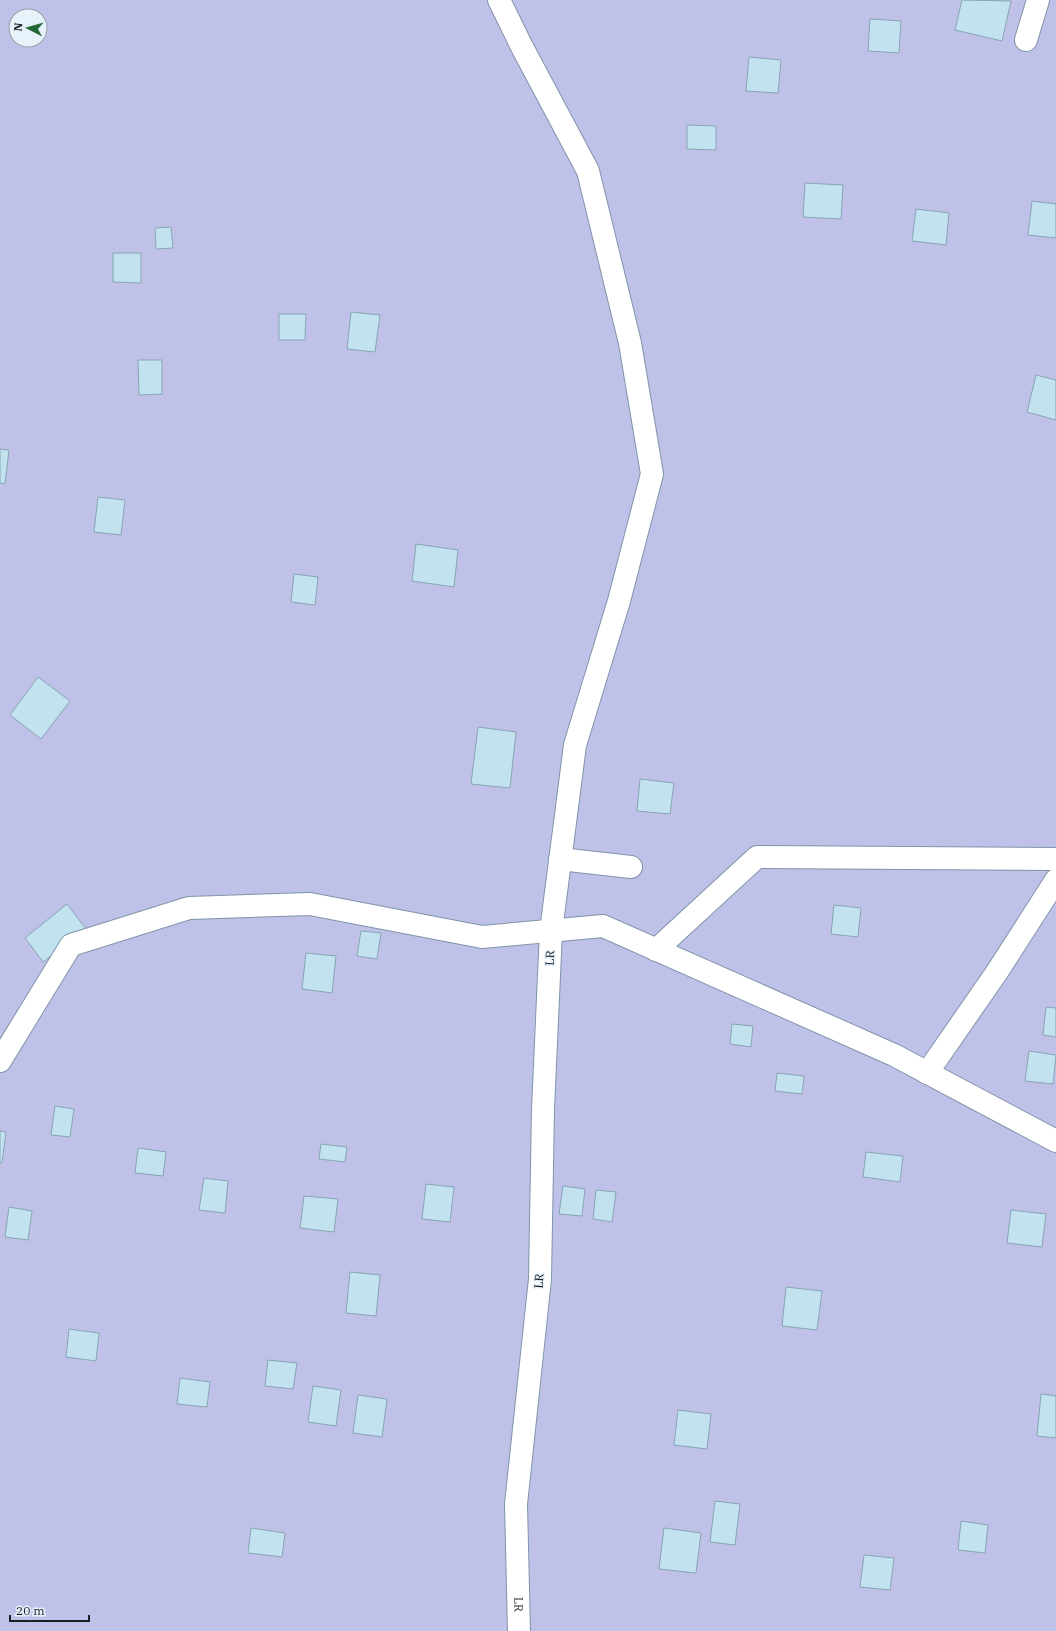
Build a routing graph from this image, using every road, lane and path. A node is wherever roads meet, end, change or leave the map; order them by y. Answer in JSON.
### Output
{"nodes":[{"id":1,"x":499,"y":0,"type":"edge"},
{"id":2,"x":1038,"y":0,"type":"edge"},
{"id":3,"x":1026,"y":40,"type":"dead end"},
{"id":4,"x":1056,"y":858,"type":"edge"},
{"id":5,"x":560,"y":859,"type":"junction"},
{"id":6,"x":631,"y":867,"type":"dead end"},
{"id":7,"x":1056,"y":880,"type":"edge"},
{"id":8,"x":551,"y":931,"type":"junction"},
{"id":9,"x":656,"y":950,"type":"junction"},
{"id":10,"x":0,"y":1061,"type":"edge"},
{"id":11,"x":926,"y":1073,"type":"junction"},
{"id":12,"x":1056,"y":1141,"type":"edge"},
{"id":13,"x":519,"y":1631,"type":"edge"}],
"edges":[{"from":1,"to":5,"type":"street","name":"LR"},
{"from":2,"to":3,"type":"street"},
{"from":4,"to":9,"type":"street"},
{"from":5,"to":6,"type":"street"},
{"from":5,"to":8,"type":"street","name":"LR"},
{"from":7,"to":11,"type":"street"},
{"from":8,"to":9,"type":"street"},
{"from":8,"to":10,"type":"street"},
{"from":8,"to":13,"type":"street","name":"LR"},
{"from":9,"to":11,"type":"street"},
{"from":11,"to":12,"type":"street"}]}
